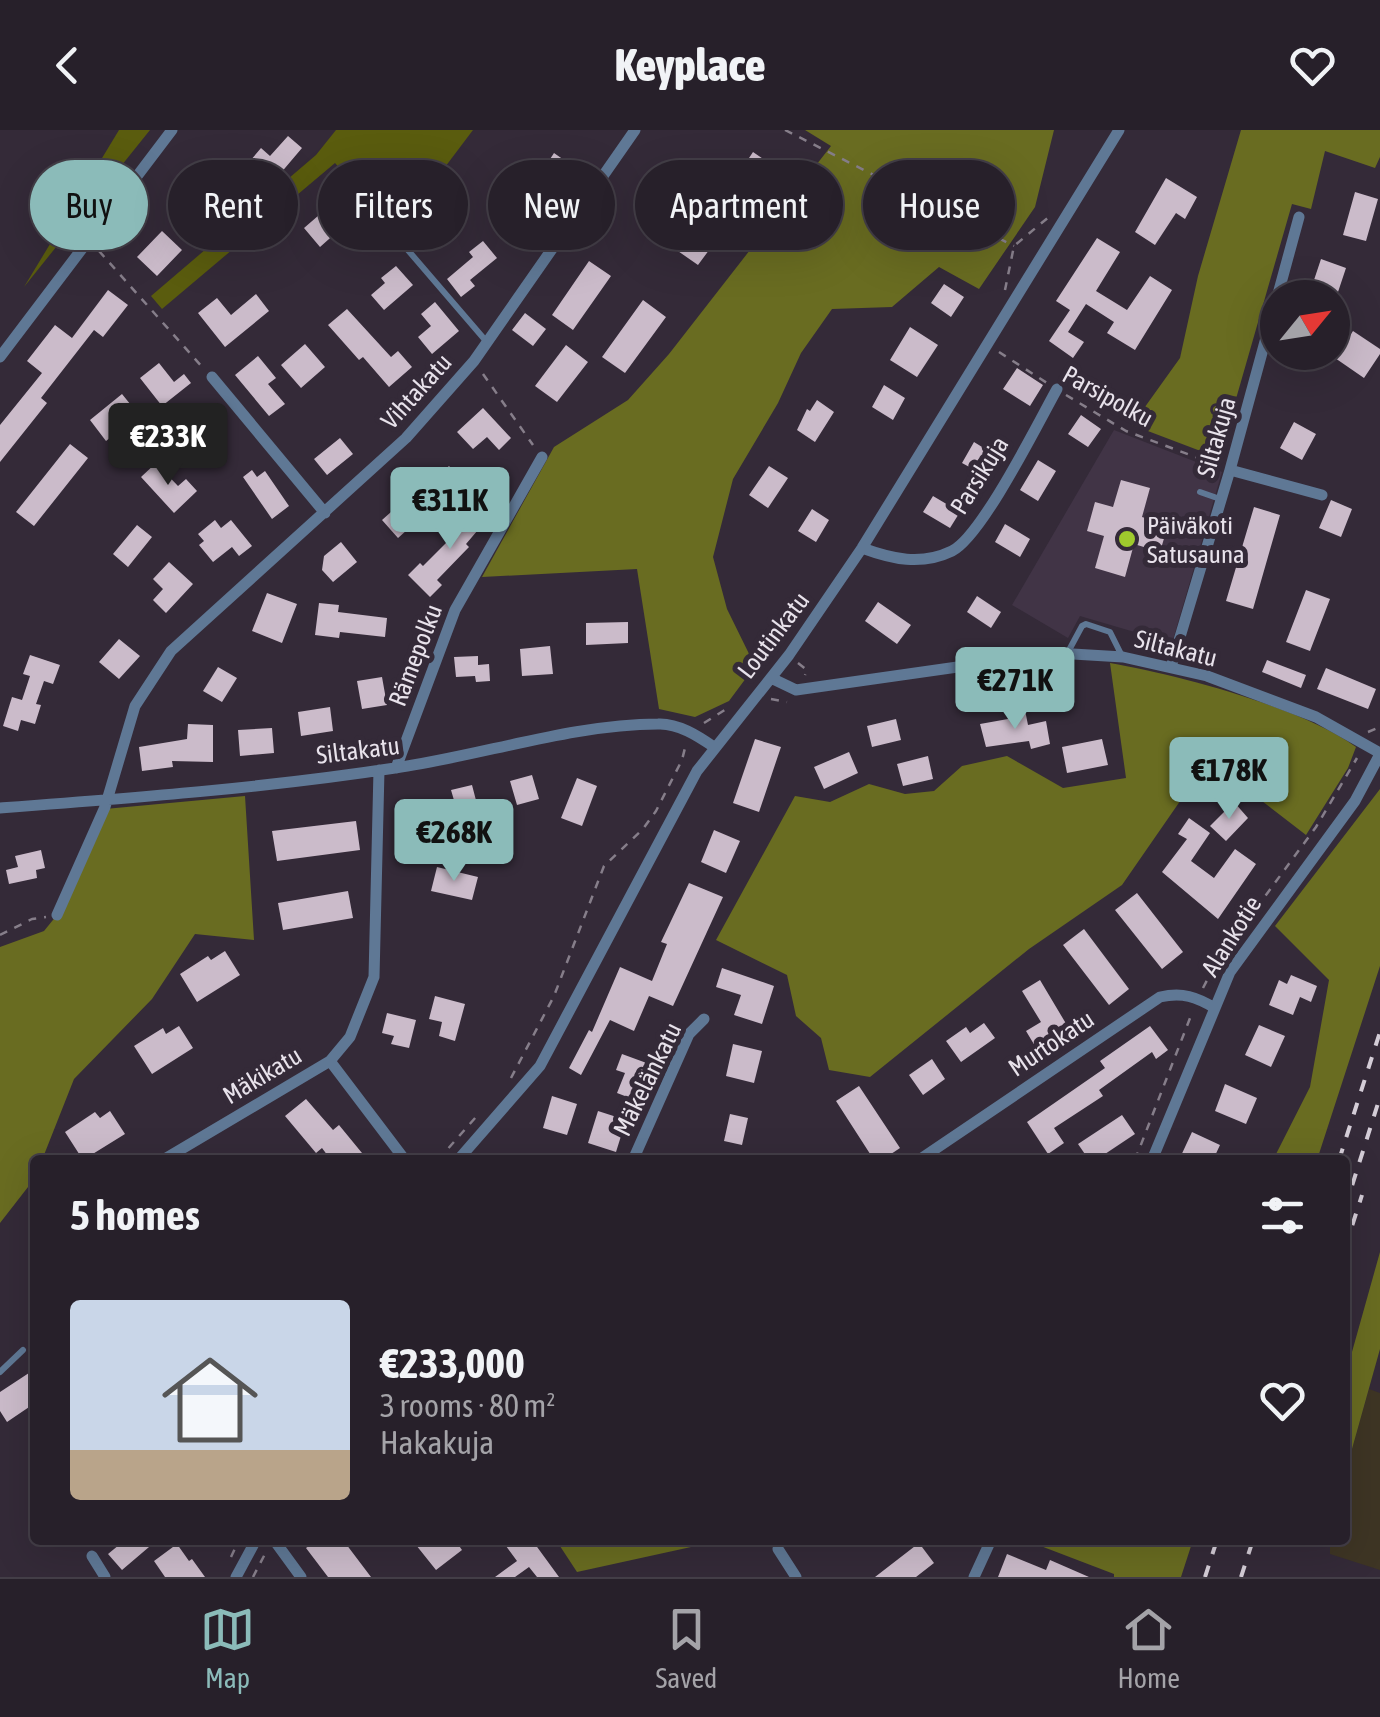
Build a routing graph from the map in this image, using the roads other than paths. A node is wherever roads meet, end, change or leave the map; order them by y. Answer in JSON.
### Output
{"nodes":[{"id":1,"x":172,"y":130,"type":"edge"},
{"id":2,"x":636,"y":130,"type":"edge"},
{"id":3,"x":1119,"y":130,"type":"edge"},
{"id":4,"x":1299,"y":217,"type":"dead end"},
{"id":5,"x":408,"y":250,"type":"edge"},
{"id":6,"x":486,"y":342,"type":"junction"},
{"id":7,"x":0,"y":358,"type":"edge"},
{"id":8,"x":212,"y":377,"type":"road end"},
{"id":9,"x":1057,"y":389,"type":"road end"},
{"id":10,"x":542,"y":457,"type":"road end"},
{"id":11,"x":1230,"y":470,"type":"junction"},
{"id":12,"x":1200,"y":492,"type":"dead end"},
{"id":13,"x":1322,"y":495,"type":"dead end"},
{"id":14,"x":1222,"y":499,"type":"junction"},
{"id":15,"x":325,"y":512,"type":"junction"},
{"id":16,"x":862,"y":548,"type":"junction"},
{"id":17,"x":1067,"y":652,"type":"junction"},
{"id":18,"x":1123,"y":657,"type":"junction"},
{"id":19,"x":1171,"y":667,"type":"junction"},
{"id":20,"x":770,"y":678,"type":"junction"},
{"id":21,"x":714,"y":747,"type":"junction"},
{"id":22,"x":1380,"y":753,"type":"edge"},
{"id":23,"x":396,"y":768,"type":"junction"},
{"id":24,"x":380,"y":770,"type":"junction"},
{"id":25,"x":107,"y":800,"type":"junction"},
{"id":26,"x":0,"y":808,"type":"edge"},
{"id":27,"x":57,"y":915,"type":"road end"},
{"id":28,"x":1215,"y":1008,"type":"junction"},
{"id":29,"x":704,"y":1018,"type":"dead end"},
{"id":30,"x":330,"y":1061,"type":"junction"},
{"id":31,"x":172,"y":1155,"type":"edge"},
{"id":32,"x":401,"y":1155,"type":"edge"},
{"id":33,"x":462,"y":1155,"type":"edge"},
{"id":34,"x":634,"y":1155,"type":"edge"},
{"id":35,"x":926,"y":1155,"type":"edge"},
{"id":36,"x":1154,"y":1155,"type":"edge"},
{"id":37,"x":23,"y":1350,"type":"dead end"},
{"id":38,"x":0,"y":1372,"type":"edge"},
{"id":39,"x":253,"y":1545,"type":"edge"},
{"id":40,"x":277,"y":1545,"type":"edge"},
{"id":41,"x":990,"y":1545,"type":"edge"},
{"id":42,"x":778,"y":1549,"type":"dead end"},
{"id":43,"x":92,"y":1556,"type":"dead end"},
{"id":44,"x":105,"y":1577,"type":"edge"},
{"id":45,"x":236,"y":1577,"type":"edge"},
{"id":46,"x":301,"y":1577,"type":"edge"},
{"id":47,"x":796,"y":1577,"type":"edge"},
{"id":48,"x":974,"y":1577,"type":"edge"}],
"edges":[{"from":1,"to":7,"type":"street"},
{"from":2,"to":6,"type":"street","name":"Vihtakatu"},
{"from":3,"to":16,"type":"street","name":"Loutinkatu"},
{"from":4,"to":11,"type":"street","name":"Siltakuja"},
{"from":5,"to":6,"type":"lane"},
{"from":6,"to":15,"type":"street","name":"Vihtakatu"},
{"from":8,"to":15,"type":"street"},
{"from":9,"to":16,"type":"street","name":"Parsikuja"},
{"from":10,"to":23,"type":"street","name":"Rämepolku"},
{"from":11,"to":13,"type":"street"},
{"from":11,"to":14,"type":"street","name":"Siltakuja"},
{"from":12,"to":14,"type":"lane"},
{"from":14,"to":19,"type":"street","name":"Siltakuja"},
{"from":15,"to":25,"type":"street","name":"Vihtakatu"},
{"from":16,"to":20,"type":"street","name":"Loutinkatu"},
{"from":17,"to":18,"type":"street","name":"Siltakatu"},
{"from":17,"to":18,"type":"lane"},
{"from":17,"to":20,"type":"street","name":"Siltakatu"},
{"from":18,"to":19,"type":"street","name":"Siltakatu"},
{"from":19,"to":22,"type":"street","name":"Siltakatu"},
{"from":20,"to":21,"type":"street","name":"Loutinkatu"},
{"from":21,"to":23,"type":"street","name":"Siltakatu"},
{"from":21,"to":33,"type":"street","name":"Loutinkatu"},
{"from":22,"to":28,"type":"street","name":"Alankotie"},
{"from":23,"to":24,"type":"street","name":"Siltakatu"},
{"from":24,"to":25,"type":"street","name":"Siltakatu"},
{"from":24,"to":30,"type":"street","name":"Mäkikatu"},
{"from":25,"to":26,"type":"street","name":"Siltakatu"},
{"from":25,"to":27,"type":"street","name":"Vihtakatu"},
{"from":28,"to":35,"type":"street","name":"Murtokatu"},
{"from":28,"to":36,"type":"street","name":"Alankotie"},
{"from":29,"to":34,"type":"street","name":"Mäkelänkatu"},
{"from":30,"to":31,"type":"street","name":"Mäkikatu"},
{"from":30,"to":32,"type":"street"},
{"from":37,"to":38,"type":"lane"},
{"from":39,"to":45,"type":"street"},
{"from":40,"to":46,"type":"street"},
{"from":41,"to":48,"type":"street"},
{"from":42,"to":47,"type":"street"},
{"from":43,"to":44,"type":"street"}]}
